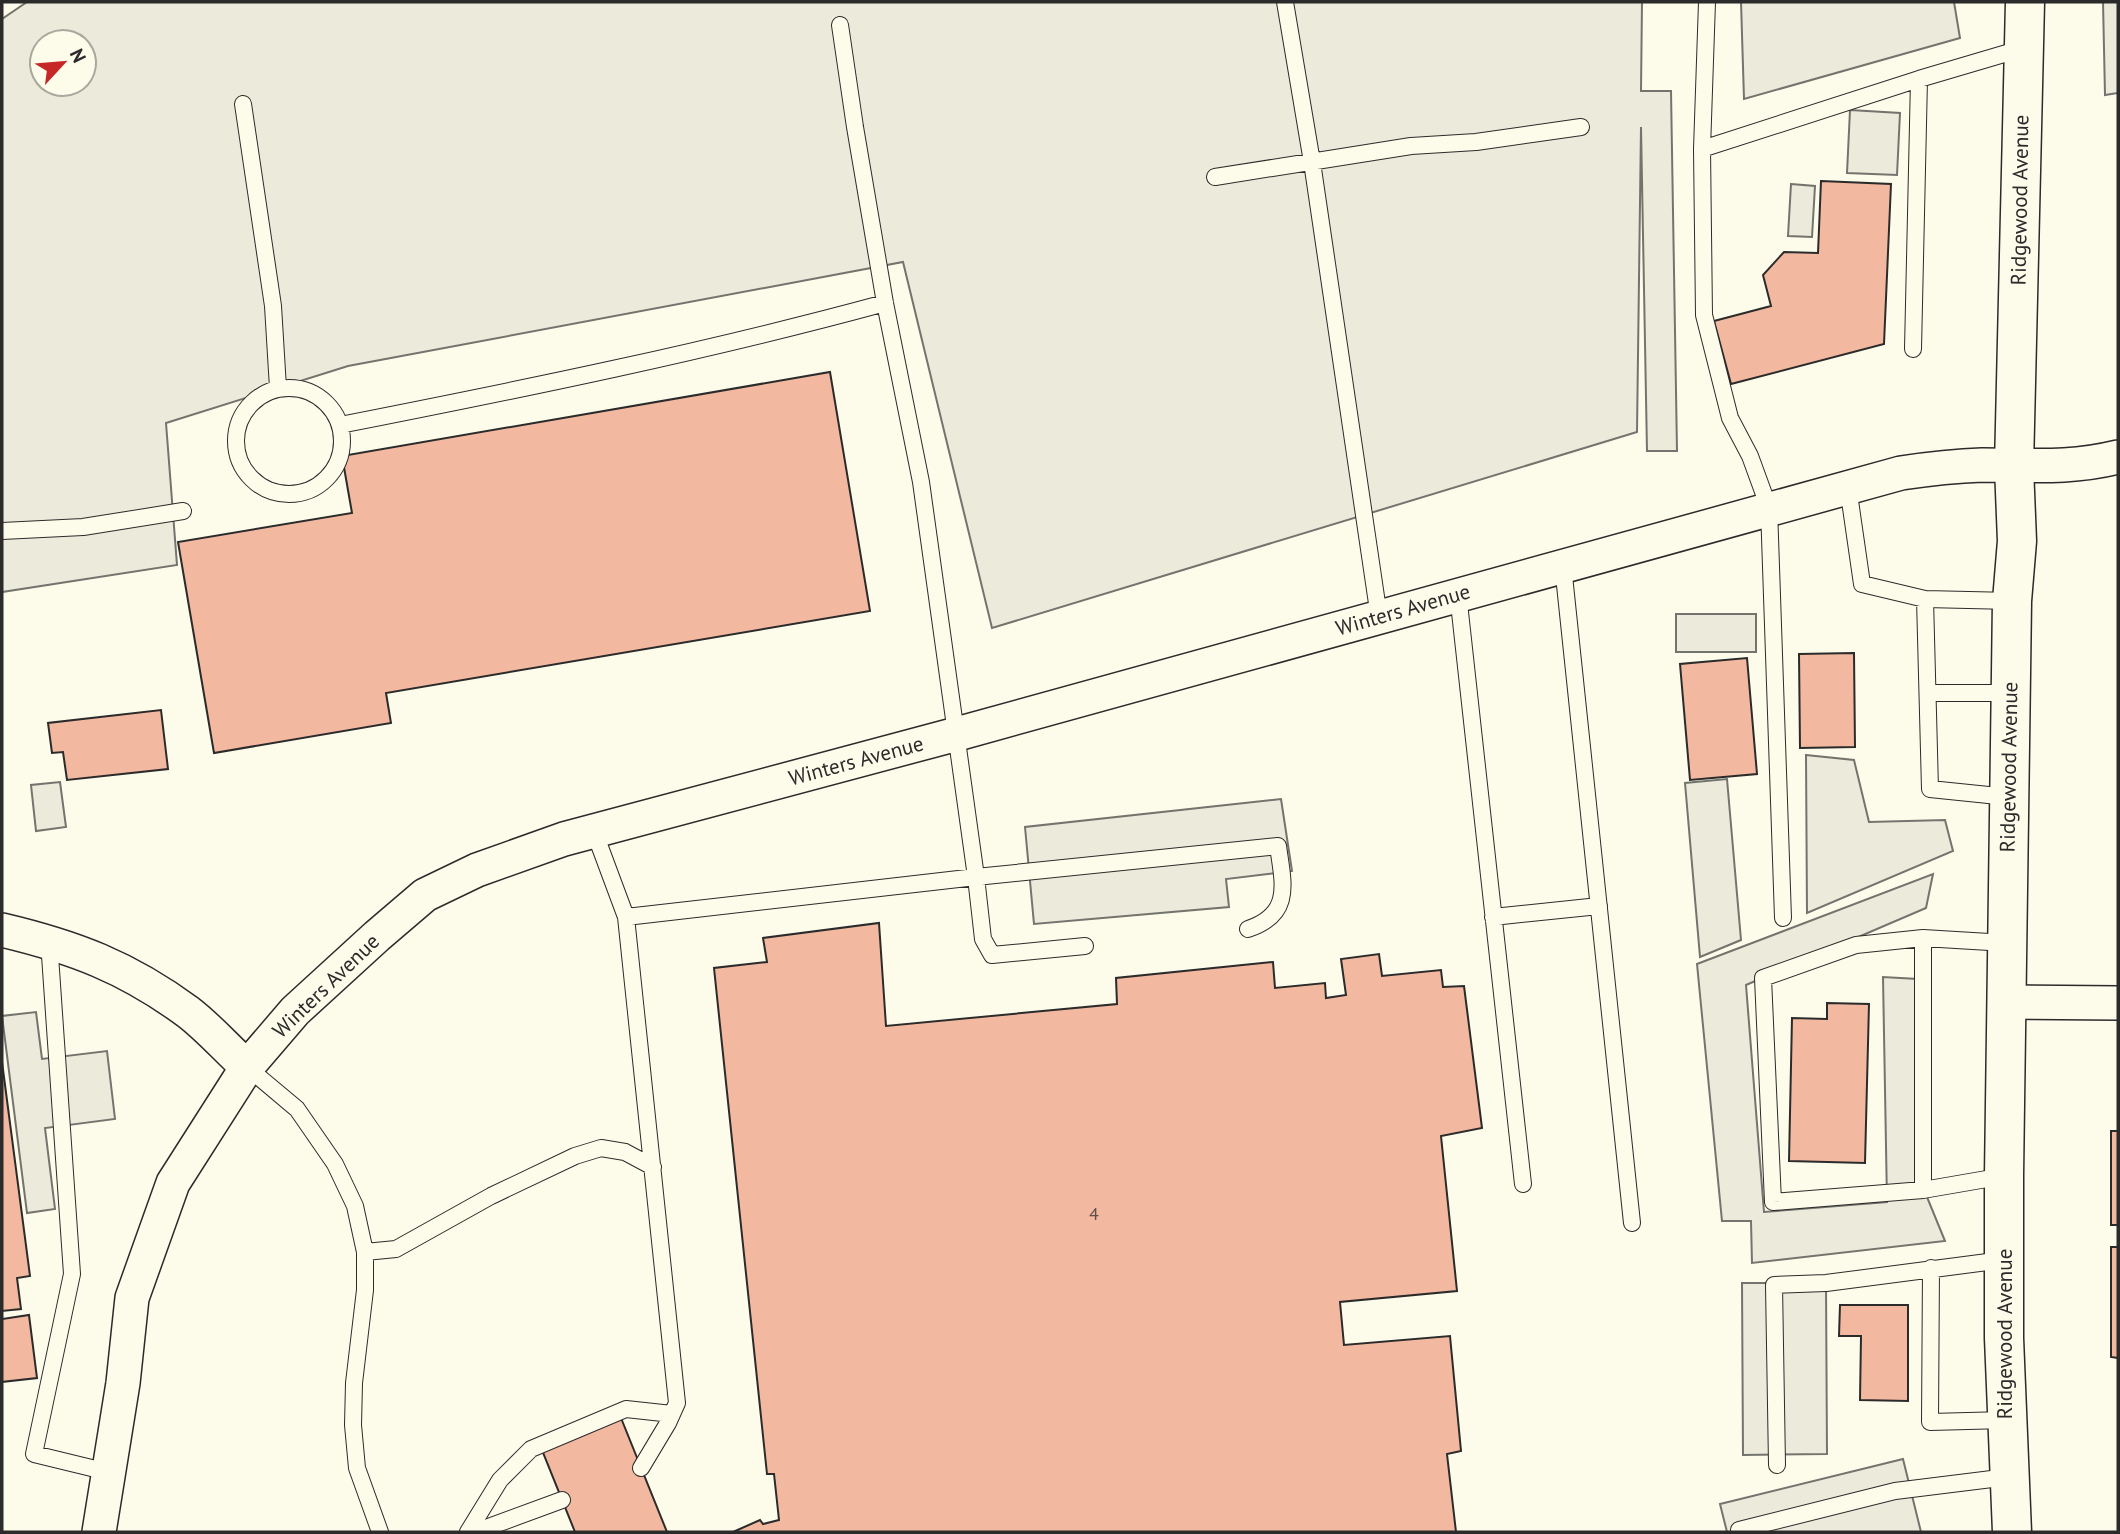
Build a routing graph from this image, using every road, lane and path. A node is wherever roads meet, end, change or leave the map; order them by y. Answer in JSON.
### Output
{"nodes":[{"id":1,"x":1285,"y":2,"type":"edge"},
{"id":2,"x":1707,"y":2,"type":"edge"},
{"id":3,"x":2025,"y":2,"type":"edge"},
{"id":4,"x":840,"y":26,"type":"dead end"},
{"id":5,"x":2025,"y":48,"type":"junction"},
{"id":6,"x":1919,"y":79,"type":"junction"},
{"id":7,"x":243,"y":104,"type":"dead end"},
{"id":8,"x":1581,"y":127,"type":"dead end"},
{"id":9,"x":1702,"y":149,"type":"junction"},
{"id":10,"x":1312,"y":162,"type":"junction"},
{"id":11,"x":1215,"y":177,"type":"dead end"},
{"id":12,"x":885,"y":303,"type":"junction"},
{"id":13,"x":1913,"y":349,"type":"dead end"},
{"id":14,"x":278,"y":388,"type":"junction"},
{"id":15,"x":340,"y":425,"type":"junction"},
{"id":16,"x":2118,"y":457,"type":"edge"},
{"id":17,"x":2014,"y":467,"type":"junction"},
{"id":18,"x":1847,"y":487,"type":"junction"},
{"id":19,"x":1769,"y":508,"type":"junction"},
{"id":20,"x":183,"y":511,"type":"dead end"},
{"id":21,"x":2,"y":531,"type":"edge"},
{"id":22,"x":1563,"y":566,"type":"junction"},
{"id":23,"x":1458,"y":594,"type":"junction"},
{"id":24,"x":1925,"y":599,"type":"junction"},
{"id":25,"x":2011,"y":601,"type":"junction"},
{"id":26,"x":1379,"y":617,"type":"junction"},
{"id":27,"x":2010,"y":693,"type":"junction"},
{"id":28,"x":1928,"y":694,"type":"junction"},
{"id":29,"x":957,"y":734,"type":"junction"},
{"id":30,"x":2008,"y":797,"type":"junction"},
{"id":31,"x":594,"y":831,"type":"junction"},
{"id":32,"x":976,"y":877,"type":"junction"},
{"id":33,"x":1599,"y":906,"type":"junction"},
{"id":34,"x":626,"y":917,"type":"junction"},
{"id":35,"x":1493,"y":917,"type":"junction"},
{"id":36,"x":1783,"y":918,"type":"dead end"},
{"id":37,"x":1248,"y":929,"type":"dead end"},
{"id":38,"x":2,"y":930,"type":"edge"},
{"id":39,"x":1923,"y":938,"type":"junction"},
{"id":40,"x":49,"y":941,"type":"junction"},
{"id":41,"x":2006,"y":943,"type":"junction"},
{"id":42,"x":1085,"y":946,"type":"dead end"},
{"id":43,"x":2006,"y":1002,"type":"junction"},
{"id":44,"x":2118,"y":1003,"type":"edge"},
{"id":45,"x":247,"y":1067,"type":"junction"},
{"id":46,"x":653,"y":1167,"type":"junction"},
{"id":47,"x":2004,"y":1175,"type":"junction"},
{"id":48,"x":1522,"y":1184,"type":"dead end"},
{"id":49,"x":1923,"y":1190,"type":"junction"},
{"id":50,"x":1632,"y":1223,"type":"dead end"},
{"id":51,"x":365,"y":1252,"type":"junction"},
{"id":52,"x":2004,"y":1260,"type":"junction"},
{"id":53,"x":1931,"y":1268,"type":"junction"},
{"id":54,"x":673,"y":1414,"type":"junction"},
{"id":55,"x":2006,"y":1420,"type":"junction"},
{"id":56,"x":1777,"y":1465,"type":"dead end"},
{"id":57,"x":641,"y":1468,"type":"dead end"},
{"id":58,"x":108,"y":1472,"type":"junction"},
{"id":59,"x":2008,"y":1477,"type":"junction"},
{"id":60,"x":562,"y":1500,"type":"dead end"},
{"id":61,"x":1739,"y":1530,"type":"dead end"},
{"id":62,"x":99,"y":1532,"type":"edge"},
{"id":63,"x":380,"y":1532,"type":"edge"},
{"id":64,"x":468,"y":1532,"type":"edge"},
{"id":65,"x":475,"y":1532,"type":"edge"},
{"id":66,"x":2011,"y":1532,"type":"edge"}],
"edges":[{"from":1,"to":10,"type":"lane"},
{"from":2,"to":9,"type":"lane"},
{"from":3,"to":5,"type":"main road","name":"Ridgewood Avenue"},
{"from":4,"to":12,"type":"lane"},
{"from":5,"to":6,"type":"lane"},
{"from":5,"to":17,"type":"main road","name":"Ridgewood Avenue"},
{"from":6,"to":9,"type":"lane"},
{"from":6,"to":13,"type":"lane"},
{"from":7,"to":14,"type":"lane"},
{"from":8,"to":10,"type":"lane"},
{"from":9,"to":19,"type":"lane"},
{"from":10,"to":11,"type":"lane"},
{"from":10,"to":26,"type":"lane"},
{"from":12,"to":15,"type":"lane"},
{"from":12,"to":29,"type":"lane"},
{"from":14,"to":15,"type":"lane"},
{"from":14,"to":15,"type":"lane"},
{"from":16,"to":17,"type":"street","name":"Winters Avenue"},
{"from":17,"to":18,"type":"street","name":"Winters Avenue"},
{"from":17,"to":25,"type":"main road","name":"Ridgewood Avenue"},
{"from":18,"to":19,"type":"street","name":"Winters Avenue"},
{"from":18,"to":24,"type":"lane"},
{"from":19,"to":22,"type":"street","name":"Winters Avenue"},
{"from":19,"to":36,"type":"lane"},
{"from":20,"to":21,"type":"lane"},
{"from":22,"to":23,"type":"street","name":"Winters Avenue"},
{"from":22,"to":33,"type":"lane"},
{"from":23,"to":26,"type":"street","name":"Winters Avenue"},
{"from":23,"to":35,"type":"lane"},
{"from":24,"to":25,"type":"lane"},
{"from":24,"to":28,"type":"lane"},
{"from":25,"to":27,"type":"main road","name":"Ridgewood Avenue"},
{"from":26,"to":29,"type":"street","name":"Winters Avenue"},
{"from":27,"to":28,"type":"lane"},
{"from":27,"to":30,"type":"main road","name":"Ridgewood Avenue"},
{"from":28,"to":30,"type":"lane"},
{"from":29,"to":31,"type":"street","name":"Winters Avenue"},
{"from":29,"to":32,"type":"lane"},
{"from":30,"to":41,"type":"main road","name":"Ridgewood Avenue"},
{"from":31,"to":34,"type":"lane"},
{"from":31,"to":45,"type":"street","name":"Winters Avenue"},
{"from":32,"to":34,"type":"lane"},
{"from":32,"to":37,"type":"lane"},
{"from":32,"to":42,"type":"lane"},
{"from":33,"to":35,"type":"lane"},
{"from":33,"to":50,"type":"lane"},
{"from":34,"to":46,"type":"lane"},
{"from":35,"to":48,"type":"lane"},
{"from":38,"to":40,"type":"street"},
{"from":39,"to":41,"type":"lane"},
{"from":39,"to":49,"type":"lane"},
{"from":39,"to":49,"type":"lane"},
{"from":40,"to":45,"type":"street"},
{"from":40,"to":58,"type":"lane"},
{"from":41,"to":43,"type":"main road","name":"Ridgewood Avenue"},
{"from":43,"to":44,"type":"street"},
{"from":43,"to":47,"type":"main road","name":"Ridgewood Avenue"},
{"from":45,"to":51,"type":"lane"},
{"from":45,"to":58,"type":"street","name":"Winters Avenue"},
{"from":46,"to":51,"type":"lane"},
{"from":46,"to":54,"type":"lane"},
{"from":47,"to":49,"type":"lane"},
{"from":47,"to":52,"type":"main road","name":"Ridgewood Avenue"},
{"from":51,"to":63,"type":"lane"},
{"from":52,"to":53,"type":"lane"},
{"from":52,"to":55,"type":"main road","name":"Ridgewood Avenue"},
{"from":53,"to":55,"type":"lane"},
{"from":53,"to":56,"type":"lane"},
{"from":54,"to":57,"type":"lane"},
{"from":54,"to":64,"type":"lane"},
{"from":55,"to":59,"type":"main road","name":"Ridgewood Avenue"},
{"from":58,"to":62,"type":"street","name":"Winters Avenue"},
{"from":59,"to":61,"type":"lane"},
{"from":59,"to":66,"type":"main road","name":"Ridgewood Avenue"},
{"from":60,"to":65,"type":"lane"}]}
